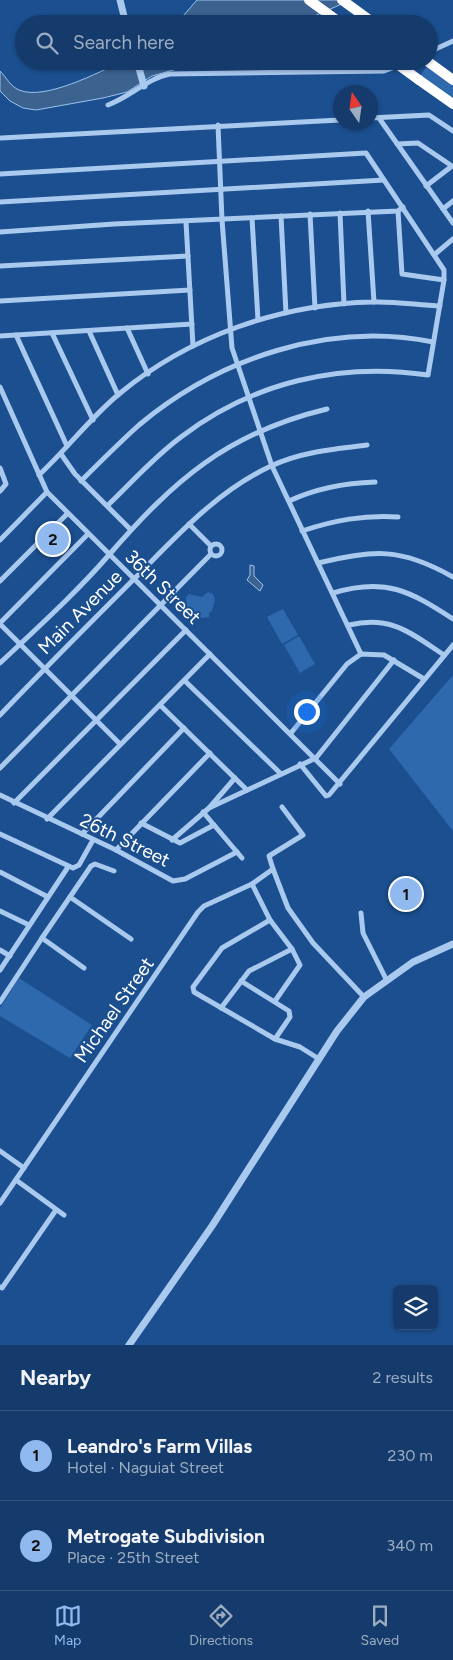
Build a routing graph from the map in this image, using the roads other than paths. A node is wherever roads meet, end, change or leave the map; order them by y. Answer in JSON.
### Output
{"nodes":[{"id":1,"x":309,"y":0,"type":"edge"},
{"id":2,"x":342,"y":0,"type":"edge"},
{"id":3,"x":120,"y":2,"type":"edge"},
{"id":4,"x":124,"y":15,"type":"edge"},
{"id":5,"x":330,"y":15,"type":"edge"},
{"id":6,"x":363,"y":15,"type":"edge"},
{"id":7,"x":453,"y":41,"type":"edge"},
{"id":8,"x":438,"y":48,"type":"edge"},
{"id":9,"x":140,"y":70,"type":"edge"},
{"id":10,"x":386,"y":70,"type":"edge"},
{"id":11,"x":405,"y":70,"type":"edge"},
{"id":12,"x":438,"y":70,"type":"edge"},
{"id":13,"x":453,"y":80,"type":"edge"},
{"id":14,"x":144,"y":84,"type":"junction"},
{"id":15,"x":453,"y":104,"type":"edge"},
{"id":16,"x":108,"y":105,"type":"dead end"},
{"id":17,"x":378,"y":118,"type":"joint"},
{"id":18,"x":333,"y":120,"type":"edge"},
{"id":19,"x":218,"y":125,"type":"junction"},
{"id":20,"x":453,"y":131,"type":"edge"},
{"id":21,"x":1,"y":138,"type":"edge"},
{"id":22,"x":397,"y":144,"type":"junction"},
{"id":23,"x":220,"y":161,"type":"junction"},
{"id":24,"x":0,"y":174,"type":"edge"},
{"id":25,"x":384,"y":180,"type":"junction"},
{"id":26,"x":426,"y":186,"type":"junction"},
{"id":27,"x":221,"y":189,"type":"junction"},
{"id":28,"x":453,"y":200,"type":"edge"},
{"id":29,"x":0,"y":202,"type":"edge"},
{"id":30,"x":403,"y":207,"type":"junction"},
{"id":31,"x":443,"y":209,"type":"junction"},
{"id":32,"x":398,"y":211,"type":"junction"},
{"id":33,"x":368,"y":212,"type":"junction"},
{"id":34,"x":340,"y":213,"type":"junction"},
{"id":35,"x":310,"y":214,"type":"junction"},
{"id":36,"x":281,"y":216,"type":"junction"},
{"id":37,"x":252,"y":218,"type":"junction"},
{"id":38,"x":222,"y":220,"type":"junction"},
{"id":39,"x":186,"y":222,"type":"junction"},
{"id":40,"x":453,"y":223,"type":"edge"},
{"id":41,"x":0,"y":232,"type":"edge"},
{"id":42,"x":453,"y":239,"type":"edge"},
{"id":43,"x":434,"y":255,"type":"junction"},
{"id":44,"x":188,"y":256,"type":"junction"},
{"id":45,"x":0,"y":266,"type":"edge"},
{"id":46,"x":444,"y":280,"type":"junction"},
{"id":47,"x":190,"y":290,"type":"junction"},
{"id":48,"x":0,"y":301,"type":"edge"},
{"id":49,"x":374,"y":302,"type":"junction"},
{"id":50,"x":344,"y":304,"type":"junction"},
{"id":51,"x":440,"y":306,"type":"junction"},
{"id":52,"x":315,"y":308,"type":"junction"},
{"id":53,"x":286,"y":313,"type":"junction"},
{"id":54,"x":258,"y":320,"type":"junction"},
{"id":55,"x":192,"y":324,"type":"junction"},
{"id":56,"x":127,"y":328,"type":"junction"},
{"id":57,"x":229,"y":330,"type":"junction"},
{"id":58,"x":89,"y":331,"type":"junction"},
{"id":59,"x":52,"y":333,"type":"junction"},
{"id":60,"x":16,"y":335,"type":"junction"},
{"id":61,"x":0,"y":336,"type":"edge"},
{"id":62,"x":433,"y":342,"type":"junction"},
{"id":63,"x":193,"y":346,"type":"junction"},
{"id":64,"x":237,"y":365,"type":"junction"},
{"id":65,"x":148,"y":374,"type":"junction"},
{"id":66,"x":0,"y":387,"type":"edge"},
{"id":67,"x":118,"y":395,"type":"junction"},
{"id":68,"x":248,"y":398,"type":"junction"},
{"id":69,"x":327,"y":409,"type":"dead end"},
{"id":70,"x":92,"y":420,"type":"junction"},
{"id":71,"x":260,"y":430,"type":"junction"},
{"id":72,"x":367,"y":445,"type":"dead end"},
{"id":73,"x":66,"y":446,"type":"junction"},
{"id":74,"x":61,"y":454,"type":"junction"},
{"id":75,"x":272,"y":466,"type":"junction"},
{"id":76,"x":0,"y":468,"type":"edge"},
{"id":77,"x":39,"y":475,"type":"junction"},
{"id":78,"x":82,"y":480,"type":"junction"},
{"id":79,"x":375,"y":482,"type":"dead end"},
{"id":80,"x":0,"y":490,"type":"edge"},
{"id":81,"x":47,"y":492,"type":"junction"},
{"id":82,"x":288,"y":501,"type":"junction"},
{"id":83,"x":108,"y":505,"type":"junction"},
{"id":84,"x":67,"y":514,"type":"junction"},
{"id":85,"x":398,"y":517,"type":"dead end"},
{"id":86,"x":188,"y":524,"type":"junction"},
{"id":87,"x":130,"y":529,"type":"junction"},
{"id":88,"x":302,"y":531,"type":"junction"},
{"id":89,"x":88,"y":534,"type":"junction"},
{"id":90,"x":0,"y":540,"type":"edge"},
{"id":91,"x":210,"y":545,"type":"junction"},
{"id":92,"x":211,"y":554,"type":"junction"},
{"id":93,"x":109,"y":555,"type":"junction"},
{"id":94,"x":318,"y":563,"type":"junction"},
{"id":95,"x":453,"y":577,"type":"edge"},
{"id":96,"x":134,"y":578,"type":"junction"},
{"id":97,"x":0,"y":582,"type":"edge"},
{"id":98,"x":333,"y":593,"type":"junction"},
{"id":99,"x":161,"y":606,"type":"junction"},
{"id":100,"x":453,"y":619,"type":"edge"},
{"id":101,"x":0,"y":624,"type":"edge"},
{"id":102,"x":349,"y":625,"type":"junction"},
{"id":103,"x":186,"y":630,"type":"junction"},
{"id":104,"x":20,"y":644,"type":"junction"},
{"id":105,"x":453,"y":645,"type":"edge"},
{"id":106,"x":210,"y":654,"type":"junction"},
{"id":107,"x":361,"y":654,"type":"junction"},
{"id":108,"x":444,"y":655,"type":"junction"},
{"id":109,"x":394,"y":660,"type":"junction"},
{"id":110,"x":0,"y":664,"type":"edge"},
{"id":111,"x":45,"y":669,"type":"junction"},
{"id":112,"x":424,"y":680,"type":"junction"},
{"id":113,"x":185,"y":681,"type":"junction"},
{"id":114,"x":71,"y":695,"type":"junction"},
{"id":115,"x":160,"y":705,"type":"junction"},
{"id":116,"x":0,"y":715,"type":"edge"},
{"id":117,"x":95,"y":719,"type":"junction"},
{"id":118,"x":184,"y":728,"type":"junction"},
{"id":119,"x":291,"y":733,"type":"junction"},
{"id":120,"x":120,"y":744,"type":"junction"},
{"id":121,"x":210,"y":753,"type":"junction"},
{"id":122,"x":316,"y":758,"type":"junction"},
{"id":123,"x":300,"y":764,"type":"junction"},
{"id":124,"x":0,"y":768,"type":"edge"},
{"id":125,"x":280,"y":773,"type":"junction"},
{"id":126,"x":235,"y":778,"type":"junction"},
{"id":127,"x":340,"y":784,"type":"junction"},
{"id":128,"x":247,"y":790,"type":"junction"},
{"id":129,"x":0,"y":795,"type":"edge"},
{"id":130,"x":14,"y":803,"type":"junction"},
{"id":131,"x":282,"y":807,"type":"dead end"},
{"id":132,"x":209,"y":808,"type":"junction"},
{"id":133,"x":203,"y":812,"type":"junction"},
{"id":134,"x":47,"y":819,"type":"junction"},
{"id":135,"x":141,"y":824,"type":"junction"},
{"id":136,"x":214,"y":825,"type":"junction"},
{"id":137,"x":0,"y":834,"type":"edge"},
{"id":138,"x":82,"y":834,"type":"junction"},
{"id":139,"x":93,"y":840,"type":"junction"},
{"id":140,"x":172,"y":840,"type":"junction"},
{"id":141,"x":116,"y":850,"type":"junction"},
{"id":142,"x":237,"y":852,"type":"junction"},
{"id":143,"x":242,"y":858,"type":"dead end"},
{"id":144,"x":68,"y":867,"type":"junction"},
{"id":145,"x":272,"y":869,"type":"junction"},
{"id":146,"x":114,"y":871,"type":"dead end"},
{"id":147,"x":0,"y":872,"type":"edge"},
{"id":148,"x":252,"y":884,"type":"junction"},
{"id":149,"x":48,"y":897,"type":"junction"},
{"id":150,"x":70,"y":897,"type":"junction"},
{"id":151,"x":0,"y":911,"type":"edge"},
{"id":152,"x":360,"y":913,"type":"dead end"},
{"id":153,"x":270,"y":920,"type":"junction"},
{"id":154,"x":29,"y":925,"type":"junction"},
{"id":155,"x":42,"y":938,"type":"junction"},
{"id":156,"x":131,"y":939,"type":"dead end"},
{"id":157,"x":453,"y":944,"type":"edge"},
{"id":158,"x":292,"y":949,"type":"junction"},
{"id":159,"x":0,"y":950,"type":"edge"},
{"id":160,"x":10,"y":956,"type":"junction"},
{"id":161,"x":84,"y":968,"type":"dead end"},
{"id":162,"x":0,"y":970,"type":"edge"},
{"id":163,"x":386,"y":979,"type":"junction"},
{"id":164,"x":242,"y":981,"type":"junction"},
{"id":165,"x":364,"y":997,"type":"junction"},
{"id":166,"x":274,"y":1001,"type":"junction"},
{"id":167,"x":0,"y":1002,"type":"edge"},
{"id":168,"x":222,"y":1008,"type":"junction"},
{"id":169,"x":275,"y":1039,"type":"junction"},
{"id":170,"x":320,"y":1059,"type":"junction"},
{"id":171,"x":0,"y":1151,"type":"edge"},
{"id":172,"x":24,"y":1168,"type":"junction"},
{"id":173,"x":16,"y":1180,"type":"junction"},
{"id":174,"x":0,"y":1204,"type":"edge"},
{"id":175,"x":56,"y":1210,"type":"junction"},
{"id":176,"x":64,"y":1215,"type":"dead end"},
{"id":177,"x":0,"y":1287,"type":"edge"},
{"id":178,"x":129,"y":1345,"type":"edge"}],
"edges":[{"from":1,"to":5,"type":"highway"},
{"from":2,"to":6,"type":"highway"},
{"from":3,"to":4,"type":"street"},
{"from":7,"to":8,"type":"street"},
{"from":9,"to":14,"type":"street"},
{"from":10,"to":14,"type":"street"},
{"from":11,"to":15,"type":"highway","bridge":true},
{"from":12,"to":13,"type":"highway"},
{"from":14,"to":16,"type":"street"},
{"from":17,"to":20,"type":"street"},
{"from":17,"to":22,"type":"street"},
{"from":18,"to":19,"type":"street"},
{"from":19,"to":21,"type":"street"},
{"from":19,"to":23,"type":"street"},
{"from":22,"to":26,"type":"street"},
{"from":22,"to":26,"type":"street"},
{"from":23,"to":24,"type":"street"},
{"from":23,"to":25,"type":"street"},
{"from":23,"to":27,"type":"street"},
{"from":25,"to":27,"type":"street"},
{"from":25,"to":30,"type":"street"},
{"from":26,"to":31,"type":"street"},
{"from":27,"to":29,"type":"street"},
{"from":27,"to":38,"type":"street"},
{"from":28,"to":31,"type":"street"},
{"from":30,"to":32,"type":"street"},
{"from":30,"to":43,"type":"street"},
{"from":31,"to":40,"type":"street"},
{"from":32,"to":33,"type":"street"},
{"from":32,"to":46,"type":"street"},
{"from":33,"to":34,"type":"street"},
{"from":33,"to":49,"type":"street"},
{"from":34,"to":35,"type":"street"},
{"from":34,"to":50,"type":"street"},
{"from":35,"to":36,"type":"street"},
{"from":35,"to":52,"type":"street"},
{"from":36,"to":37,"type":"street"},
{"from":36,"to":53,"type":"street"},
{"from":37,"to":38,"type":"street"},
{"from":37,"to":54,"type":"street"},
{"from":38,"to":39,"type":"street"},
{"from":38,"to":57,"type":"street"},
{"from":39,"to":41,"type":"street"},
{"from":39,"to":44,"type":"street"},
{"from":42,"to":43,"type":"street"},
{"from":43,"to":46,"type":"street"},
{"from":44,"to":45,"type":"street"},
{"from":44,"to":47,"type":"street"},
{"from":46,"to":51,"type":"street"},
{"from":47,"to":48,"type":"street"},
{"from":47,"to":55,"type":"street"},
{"from":49,"to":50,"type":"street"},
{"from":49,"to":51,"type":"street"},
{"from":50,"to":52,"type":"street"},
{"from":51,"to":62,"type":"street"},
{"from":52,"to":53,"type":"street"},
{"from":53,"to":54,"type":"street"},
{"from":54,"to":57,"type":"street"},
{"from":55,"to":56,"type":"street"},
{"from":55,"to":63,"type":"street"},
{"from":56,"to":58,"type":"street"},
{"from":56,"to":65,"type":"street"},
{"from":57,"to":63,"type":"street"},
{"from":57,"to":64,"type":"street"},
{"from":58,"to":59,"type":"street"},
{"from":58,"to":67,"type":"street"},
{"from":59,"to":60,"type":"street"},
{"from":59,"to":70,"type":"street"},
{"from":60,"to":61,"type":"street"},
{"from":60,"to":73,"type":"street"},
{"from":62,"to":64,"type":"street"},
{"from":62,"to":68,"type":"street"},
{"from":63,"to":65,"type":"street"},
{"from":64,"to":68,"type":"street"},
{"from":64,"to":78,"type":"street"},
{"from":65,"to":67,"type":"street"},
{"from":66,"to":77,"type":"street","name":"36th Street"},
{"from":67,"to":70,"type":"street"},
{"from":68,"to":71,"type":"street"},
{"from":68,"to":83,"type":"street"},
{"from":69,"to":71,"type":"street"},
{"from":70,"to":73,"type":"street"},
{"from":71,"to":75,"type":"street"},
{"from":71,"to":87,"type":"street"},
{"from":72,"to":75,"type":"street","name":"Main Avenue"},
{"from":73,"to":74,"type":"street"},
{"from":74,"to":77,"type":"street"},
{"from":74,"to":78,"type":"street"},
{"from":75,"to":82,"type":"street"},
{"from":75,"to":86,"type":"street","name":"Main Avenue"},
{"from":76,"to":80,"type":"street"},
{"from":77,"to":81,"type":"street","name":"36th Street"},
{"from":78,"to":83,"type":"street"},
{"from":79,"to":82,"type":"street"},
{"from":81,"to":84,"type":"street","name":"36th Street"},
{"from":81,"to":90,"type":"street"},
{"from":82,"to":88,"type":"street"},
{"from":83,"to":87,"type":"street"},
{"from":84,"to":89,"type":"street","name":"36th Street"},
{"from":84,"to":97,"type":"street"},
{"from":85,"to":88,"type":"street"},
{"from":86,"to":91,"type":"street"},
{"from":86,"to":96,"type":"street","name":"Main Avenue"},
{"from":87,"to":93,"type":"street"},
{"from":88,"to":94,"type":"street"},
{"from":89,"to":93,"type":"street","name":"36th Street"},
{"from":89,"to":101,"type":"street"},
{"from":91,"to":92,"type":"street"},
{"from":91,"to":92,"type":"street"},
{"from":92,"to":99,"type":"street"},
{"from":93,"to":96,"type":"street","name":"36th Street"},
{"from":93,"to":104,"type":"street"},
{"from":94,"to":95,"type":"street"},
{"from":94,"to":98,"type":"street"},
{"from":96,"to":99,"type":"street","name":"36th Street"},
{"from":96,"to":111,"type":"street","name":"Main Avenue"},
{"from":98,"to":100,"type":"street"},
{"from":98,"to":102,"type":"street"},
{"from":99,"to":103,"type":"street","name":"36th Street"},
{"from":99,"to":114,"type":"street"},
{"from":101,"to":104,"type":"street"},
{"from":102,"to":107,"type":"street"},
{"from":102,"to":108,"type":"street"},
{"from":103,"to":106,"type":"street","name":"36th Street"},
{"from":103,"to":117,"type":"street"},
{"from":104,"to":110,"type":"street"},
{"from":104,"to":111,"type":"street"},
{"from":105,"to":108,"type":"street"},
{"from":106,"to":113,"type":"street"},
{"from":106,"to":119,"type":"street","name":"36th Street"},
{"from":107,"to":109,"type":"street"},
{"from":107,"to":119,"type":"street"},
{"from":108,"to":112,"type":"street"},
{"from":109,"to":112,"type":"street"},
{"from":109,"to":122,"type":"street"},
{"from":111,"to":114,"type":"street"},
{"from":111,"to":116,"type":"street","name":"Main Avenue"},
{"from":112,"to":127,"type":"street"},
{"from":113,"to":115,"type":"street"},
{"from":113,"to":125,"type":"street"},
{"from":114,"to":117,"type":"street"},
{"from":114,"to":124,"type":"street"},
{"from":115,"to":118,"type":"street"},
{"from":115,"to":120,"type":"street"},
{"from":117,"to":120,"type":"street"},
{"from":117,"to":130,"type":"street"},
{"from":118,"to":121,"type":"street"},
{"from":118,"to":138,"type":"street"},
{"from":119,"to":122,"type":"street","name":"36th Street"},
{"from":120,"to":134,"type":"street"},
{"from":121,"to":126,"type":"street"},
{"from":121,"to":135,"type":"street"},
{"from":122,"to":123,"type":"street"},
{"from":122,"to":127,"type":"street","name":"36th Street"},
{"from":123,"to":125,"type":"street"},
{"from":123,"to":127,"type":"street"},
{"from":125,"to":128,"type":"street"},
{"from":126,"to":128,"type":"street"},
{"from":126,"to":132,"type":"street"},
{"from":128,"to":132,"type":"street"},
{"from":129,"to":130,"type":"street","name":"26th Street"},
{"from":130,"to":134,"type":"street","name":"26th Street"},
{"from":131,"to":145,"type":"street"},
{"from":132,"to":133,"type":"street"},
{"from":133,"to":136,"type":"street"},
{"from":133,"to":140,"type":"street"},
{"from":134,"to":138,"type":"street","name":"26th Street"},
{"from":135,"to":140,"type":"street"},
{"from":135,"to":141,"type":"street"},
{"from":136,"to":140,"type":"street"},
{"from":136,"to":142,"type":"street"},
{"from":137,"to":144,"type":"street"},
{"from":138,"to":139,"type":"street","name":"26th Street"},
{"from":139,"to":141,"type":"street","name":"26th Street"},
{"from":139,"to":144,"type":"street"},
{"from":141,"to":142,"type":"street","name":"26th Street"},
{"from":142,"to":143,"type":"street"},
{"from":144,"to":149,"type":"street"},
{"from":145,"to":148,"type":"street","name":"Michael Street"},
{"from":145,"to":165,"type":"street"},
{"from":146,"to":150,"type":"street"},
{"from":147,"to":149,"type":"street"},
{"from":148,"to":153,"type":"street"},
{"from":148,"to":172,"type":"street","name":"Michael Street"},
{"from":149,"to":154,"type":"street"},
{"from":150,"to":155,"type":"street"},
{"from":150,"to":156,"type":"street"},
{"from":151,"to":154,"type":"street"},
{"from":152,"to":163,"type":"street"},
{"from":153,"to":158,"type":"street"},
{"from":153,"to":168,"type":"street"},
{"from":154,"to":160,"type":"street"},
{"from":155,"to":161,"type":"street"},
{"from":155,"to":167,"type":"street"},
{"from":157,"to":163,"type":"street"},
{"from":158,"to":164,"type":"street"},
{"from":158,"to":166,"type":"street"},
{"from":159,"to":160,"type":"street"},
{"from":160,"to":162,"type":"street"},
{"from":163,"to":165,"type":"street"},
{"from":164,"to":166,"type":"street"},
{"from":164,"to":168,"type":"street"},
{"from":165,"to":170,"type":"street"},
{"from":166,"to":169,"type":"street"},
{"from":168,"to":169,"type":"street"},
{"from":169,"to":170,"type":"street"},
{"from":170,"to":178,"type":"street"},
{"from":171,"to":172,"type":"street"},
{"from":172,"to":173,"type":"street","name":"Michael Street"},
{"from":173,"to":174,"type":"street","name":"Michael Street"},
{"from":173,"to":175,"type":"street"},
{"from":175,"to":176,"type":"street"},
{"from":175,"to":177,"type":"street"}]}
